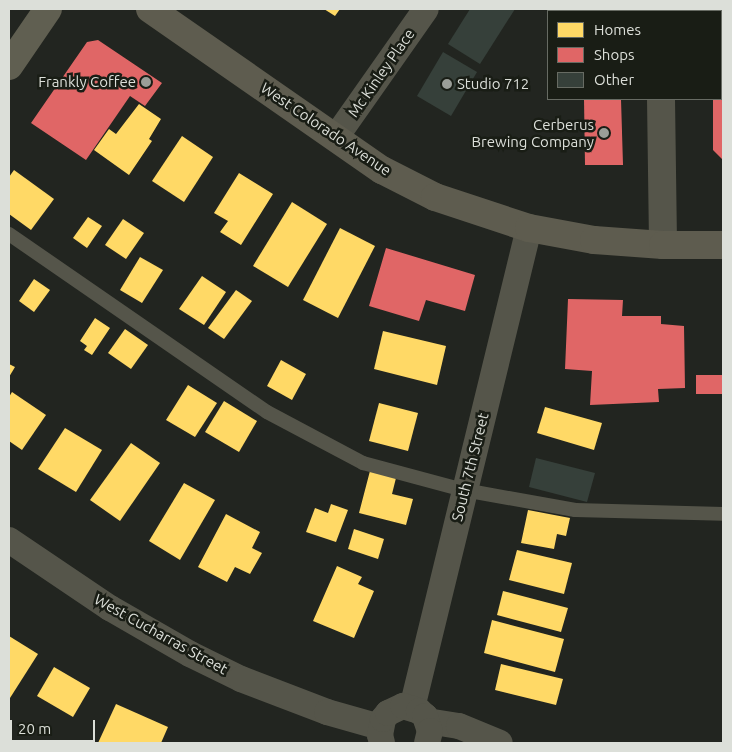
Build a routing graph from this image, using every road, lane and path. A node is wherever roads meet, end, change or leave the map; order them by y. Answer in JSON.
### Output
{"nodes":[{"id":1,"x":48,"y":9,"type":"edge"},
{"id":2,"x":150,"y":9,"type":"edge"},
{"id":3,"x":426,"y":9,"type":"edge"},
{"id":4,"x":9,"y":66,"type":"edge"},
{"id":5,"x":661,"y":100,"type":"edge"},
{"id":6,"x":336,"y":137,"type":"junction"},
{"id":7,"x":529,"y":228,"type":"junction"},
{"id":8,"x":9,"y":234,"type":"edge"},
{"id":9,"x":663,"y":245,"type":"junction"},
{"id":10,"x":723,"y":245,"type":"edge"},
{"id":11,"x":464,"y":490,"type":"junction"},
{"id":12,"x":723,"y":514,"type":"edge"},
{"id":13,"x":9,"y":540,"type":"edge"},
{"id":14,"x":422,"y":724,"type":"edge"},
{"id":15,"x":381,"y":735,"type":"edge"},
{"id":16,"x":500,"y":743,"type":"edge"}],
"edges":[{"from":1,"to":4,"type":"main road"},
{"from":2,"to":6,"type":"main road","name":"West Colorado Avenue"},
{"from":3,"to":6,"type":"street","name":"Mc Kinley Place"},
{"from":5,"to":9,"type":"street"},
{"from":6,"to":7,"type":"main road","name":"West Colorado Avenue"},
{"from":7,"to":9,"type":"main road","name":"West Colorado Avenue"},
{"from":7,"to":11,"type":"street","name":"South 7th Street"},
{"from":8,"to":11,"type":"lane"},
{"from":9,"to":10,"type":"main road","name":"West Colorado Avenue"},
{"from":11,"to":12,"type":"lane"},
{"from":11,"to":14,"type":"street","name":"South 7th Street"},
{"from":13,"to":15,"type":"street","name":"West Cucharras Street"},
{"from":14,"to":15,"type":"street","name":"West Cucharras Street"},
{"from":14,"to":16,"type":"street","name":"West Cucharras Street"}]}
